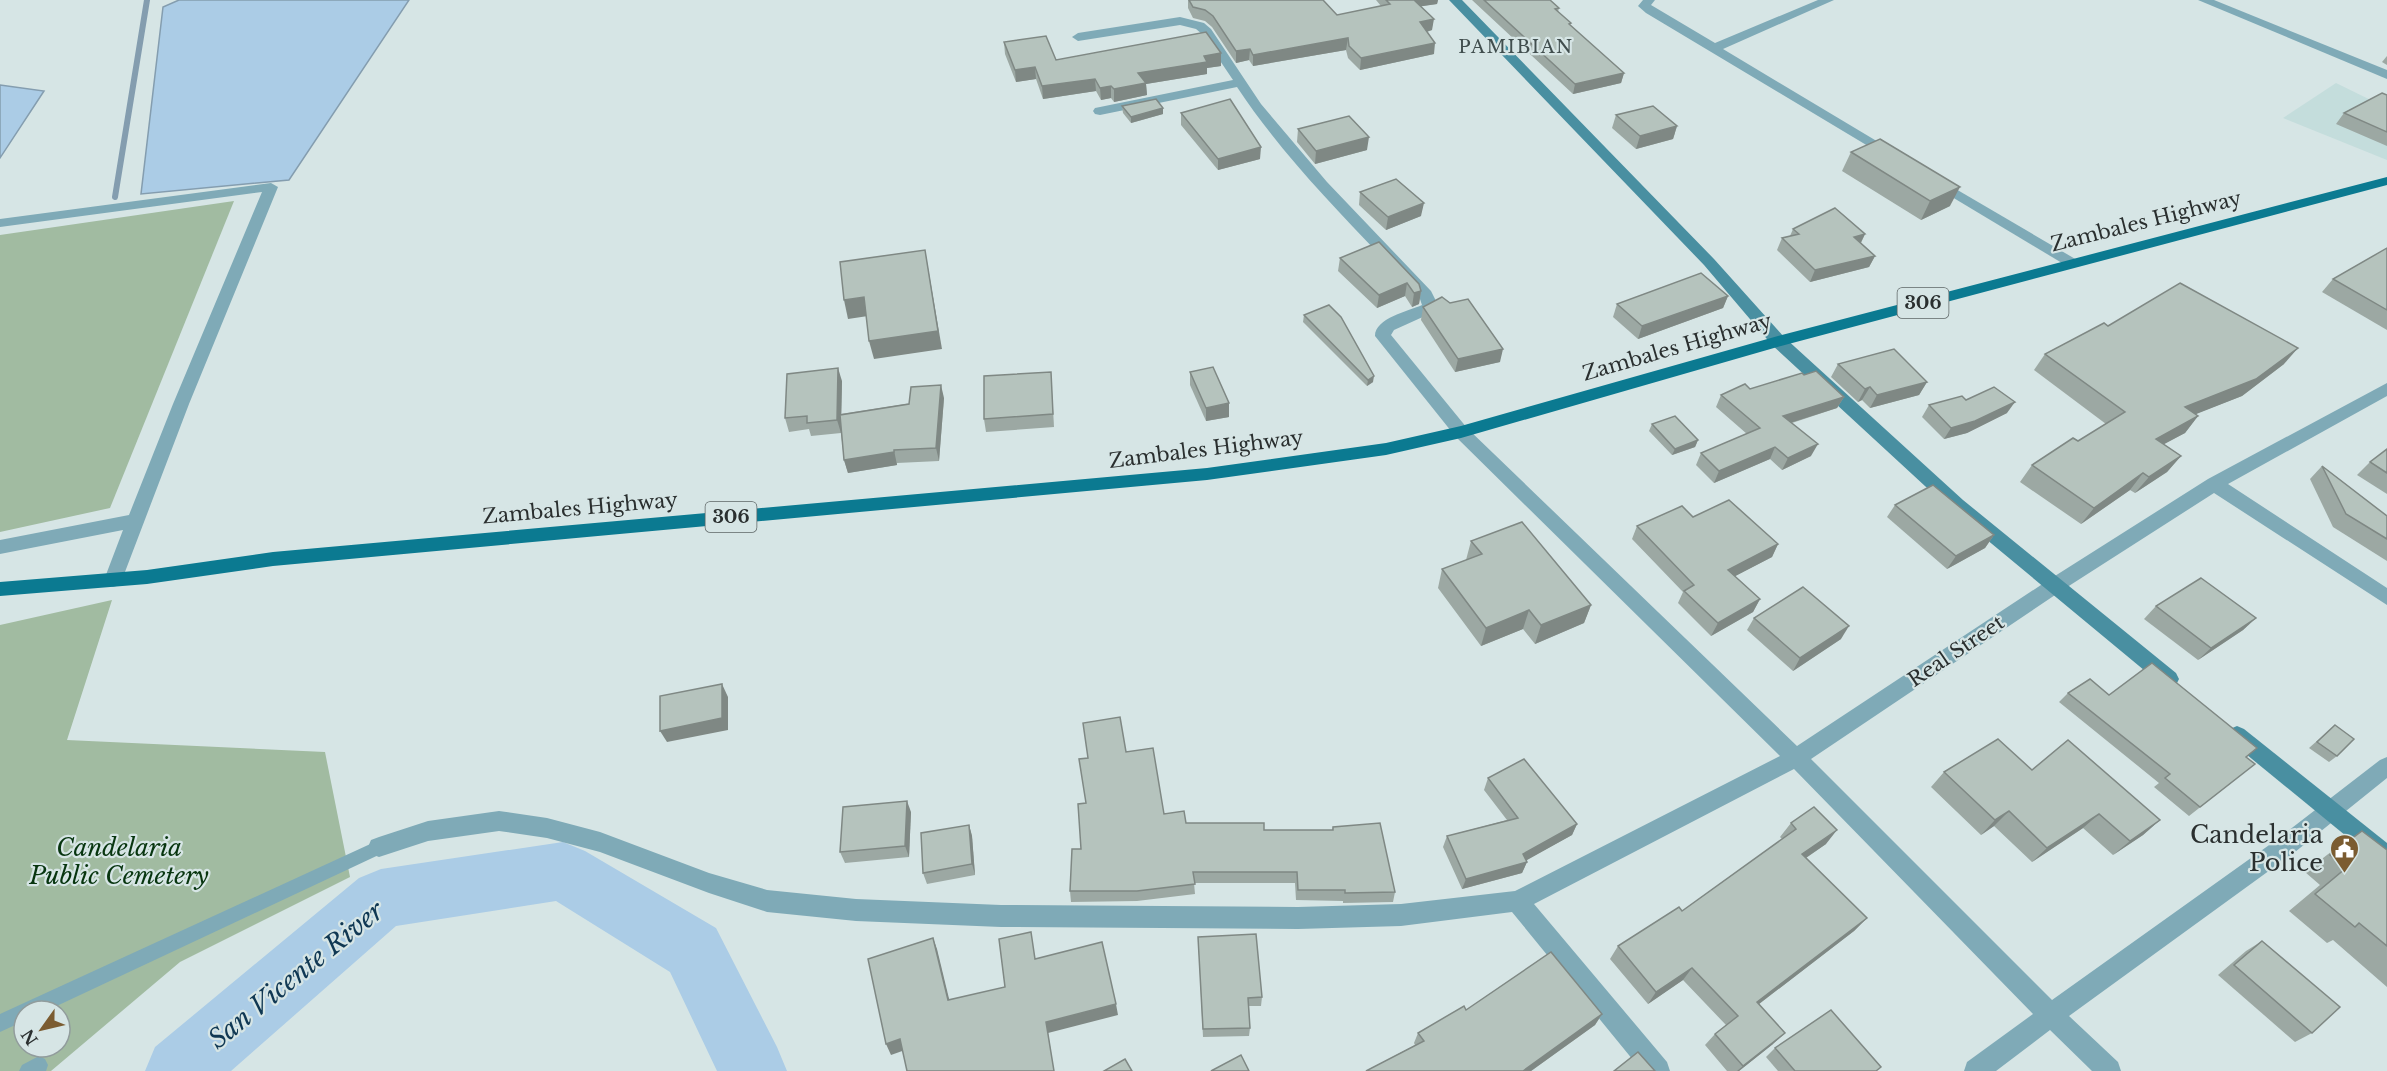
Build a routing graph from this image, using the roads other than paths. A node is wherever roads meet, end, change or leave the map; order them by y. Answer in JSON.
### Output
{"nodes":[{"id":1,"x":1455,"y":0,"type":"edge"},
{"id":2,"x":1649,"y":0,"type":"edge"},
{"id":3,"x":1828,"y":0,"type":"edge"},
{"id":4,"x":2204,"y":0,"type":"edge"},
{"id":5,"x":1078,"y":37,"type":"dead end"},
{"id":6,"x":1714,"y":48,"type":"junction"},
{"id":7,"x":2387,"y":75,"type":"edge"},
{"id":8,"x":1239,"y":83,"type":"junction"},
{"id":9,"x":1100,"y":111,"type":"dead end"},
{"id":10,"x":1908,"y":165,"type":"edge"},
{"id":11,"x":1929,"y":177,"type":"edge"},
{"id":12,"x":2387,"y":181,"type":"edge"},
{"id":13,"x":0,"y":223,"type":"edge"},
{"id":14,"x":2072,"y":263,"type":"junction"},
{"id":15,"x":1778,"y":341,"type":"junction"},
{"id":16,"x":2387,"y":389,"type":"edge"},
{"id":17,"x":1461,"y":432,"type":"junction"},
{"id":18,"x":2214,"y":484,"type":"junction"},
{"id":19,"x":135,"y":521,"type":"junction"},
{"id":20,"x":0,"y":547,"type":"edge"},
{"id":21,"x":113,"y":580,"type":"junction"},
{"id":22,"x":2054,"y":586,"type":"junction"},
{"id":23,"x":0,"y":589,"type":"edge"},
{"id":24,"x":2387,"y":598,"type":"edge"},
{"id":25,"x":2184,"y":692,"type":"edge"},
{"id":26,"x":2221,"y":722,"type":"edge"},
{"id":27,"x":1796,"y":758,"type":"junction"},
{"id":28,"x":2387,"y":766,"type":"edge"},
{"id":29,"x":2332,"y":812,"type":"junction"},
{"id":30,"x":379,"y":847,"type":"joint"},
{"id":31,"x":2387,"y":856,"type":"edge"},
{"id":32,"x":1517,"y":901,"type":"junction"},
{"id":33,"x":51,"y":999,"type":"edge"},
{"id":34,"x":2050,"y":1014,"type":"junction"},
{"id":35,"x":1658,"y":1071,"type":"edge"},
{"id":36,"x":1976,"y":1071,"type":"edge"},
{"id":37,"x":2109,"y":1071,"type":"edge"}],
"edges":[{"from":1,"to":15,"type":"street"},
{"from":2,"to":6,"type":"street"},
{"from":3,"to":6,"type":"street"},
{"from":4,"to":7,"type":"street"},
{"from":5,"to":8,"type":"street"},
{"from":6,"to":10,"type":"street"},
{"from":8,"to":9,"type":"street"},
{"from":8,"to":17,"type":"street"},
{"from":11,"to":14,"type":"street"},
{"from":12,"to":14,"type":"main road","name":"Zambales Highway","number":"306"},
{"from":13,"to":19,"type":"street"},
{"from":14,"to":15,"type":"main road","name":"Zambales Highway","number":"306"},
{"from":15,"to":17,"type":"main road","name":"Zambales Highway","number":"306"},
{"from":15,"to":22,"type":"street"},
{"from":16,"to":18,"type":"street","name":"Real Street"},
{"from":17,"to":21,"type":"main road","name":"Zambales Highway","number":"306"},
{"from":17,"to":27,"type":"street"},
{"from":18,"to":22,"type":"street","name":"Real Street"},
{"from":18,"to":24,"type":"street"},
{"from":19,"to":20,"type":"street"},
{"from":19,"to":21,"type":"street"},
{"from":21,"to":23,"type":"main road","name":"Zambales Highway","number":"306"},
{"from":22,"to":25,"type":"street"},
{"from":22,"to":27,"type":"street","name":"Real Street"},
{"from":26,"to":29,"type":"street"},
{"from":27,"to":32,"type":"street","name":"Real Street"},
{"from":27,"to":34,"type":"street"},
{"from":28,"to":29,"type":"street"},
{"from":29,"to":31,"type":"street"},
{"from":29,"to":34,"type":"street"},
{"from":30,"to":32,"type":"street"},
{"from":30,"to":33,"type":"lane"},
{"from":32,"to":35,"type":"street"},
{"from":34,"to":36,"type":"street"},
{"from":34,"to":37,"type":"street"}]}
